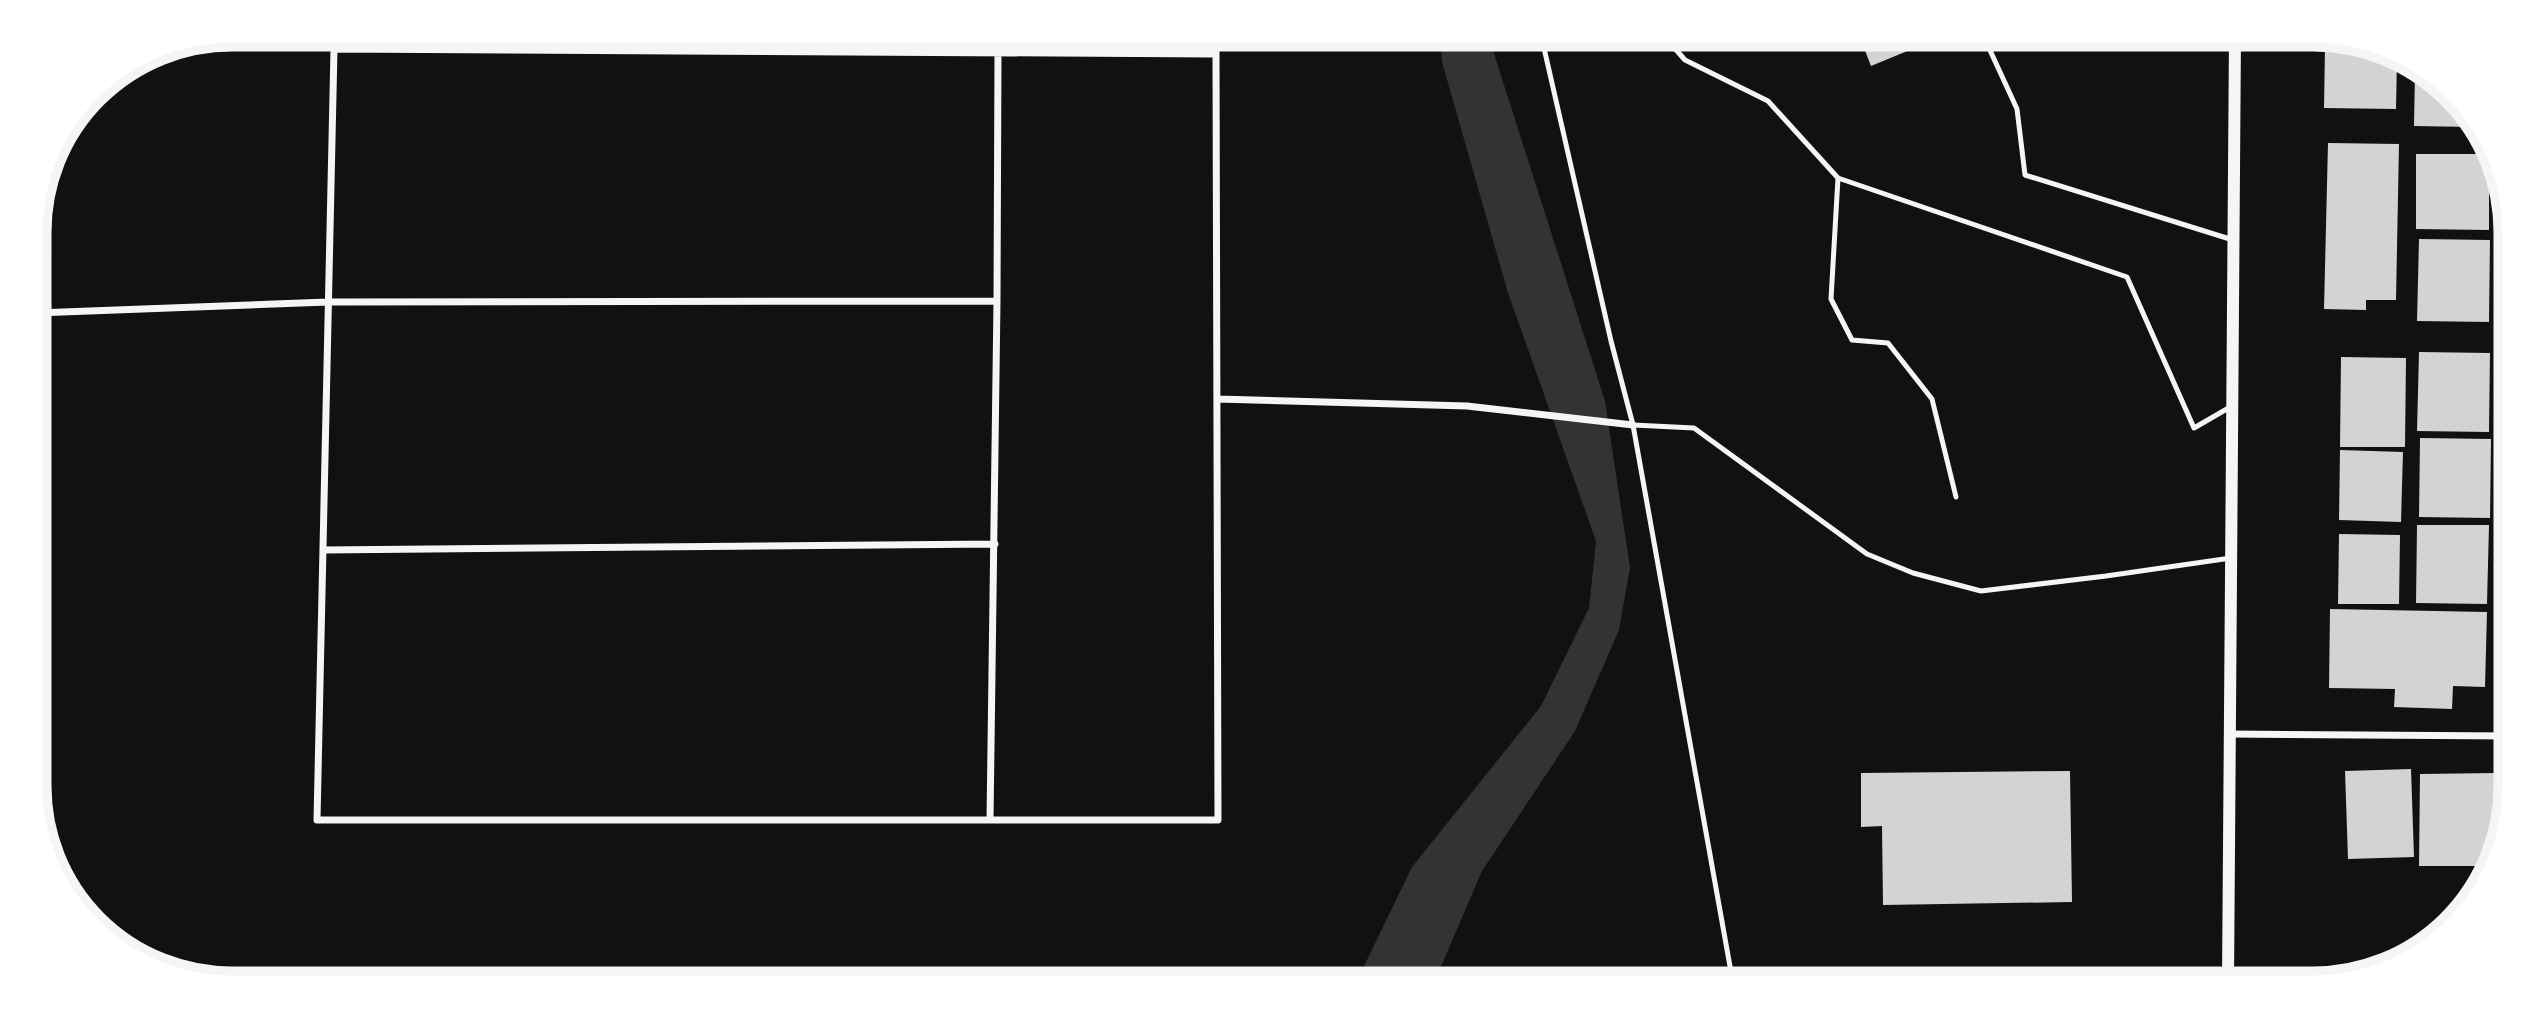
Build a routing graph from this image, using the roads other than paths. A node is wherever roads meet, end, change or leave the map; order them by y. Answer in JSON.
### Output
{"nodes":[{"id":1,"x":1216,"y":47,"type":"edge"},
{"id":2,"x":1544,"y":47,"type":"edge"},
{"id":3,"x":1674,"y":47,"type":"edge"},
{"id":4,"x":1988,"y":47,"type":"edge"},
{"id":5,"x":2235,"y":47,"type":"edge"},
{"id":6,"x":559,"y":50,"type":"joint"},
{"id":7,"x":998,"y":52,"type":"junction"},
{"id":8,"x":1216,"y":54,"type":"junction"},
{"id":9,"x":1838,"y":178,"type":"junction"},
{"id":10,"x":2233,"y":240,"type":"junction"},
{"id":11,"x":997,"y":301,"type":"junction"},
{"id":12,"x":328,"y":302,"type":"junction"},
{"id":13,"x":48,"y":313,"type":"edge"},
{"id":14,"x":1217,"y":400,"type":"junction"},
{"id":15,"x":2232,"y":406,"type":"junction"},
{"id":16,"x":1633,"y":425,"type":"junction"},
{"id":17,"x":1956,"y":498,"type":"dead end"},
{"id":18,"x":995,"y":544,"type":"junction"},
{"id":19,"x":323,"y":550,"type":"junction"},
{"id":20,"x":2231,"y":558,"type":"junction"},
{"id":21,"x":2229,"y":734,"type":"junction"},
{"id":22,"x":2498,"y":737,"type":"edge"},
{"id":23,"x":990,"y":820,"type":"junction"},
{"id":24,"x":1731,"y":970,"type":"edge"},
{"id":25,"x":2228,"y":970,"type":"edge"}],
"edges":[{"from":1,"to":8,"type":"street"},
{"from":2,"to":16,"type":"lane"},
{"from":3,"to":9,"type":"lane"},
{"from":4,"to":10,"type":"lane"},
{"from":5,"to":10,"type":"street"},
{"from":6,"to":7,"type":"street"},
{"from":6,"to":12,"type":"street"},
{"from":7,"to":8,"type":"street"},
{"from":7,"to":11,"type":"street"},
{"from":8,"to":14,"type":"street"},
{"from":9,"to":15,"type":"lane"},
{"from":9,"to":17,"type":"lane"},
{"from":10,"to":15,"type":"street"},
{"from":11,"to":12,"type":"street"},
{"from":11,"to":18,"type":"street"},
{"from":12,"to":13,"type":"street"},
{"from":12,"to":19,"type":"street"},
{"from":14,"to":16,"type":"street"},
{"from":14,"to":23,"type":"street"},
{"from":15,"to":20,"type":"street"},
{"from":16,"to":20,"type":"lane"},
{"from":16,"to":24,"type":"lane"},
{"from":18,"to":19,"type":"street"},
{"from":18,"to":23,"type":"street"},
{"from":19,"to":23,"type":"street"},
{"from":20,"to":21,"type":"street"},
{"from":21,"to":22,"type":"street"},
{"from":21,"to":25,"type":"street"}]}
